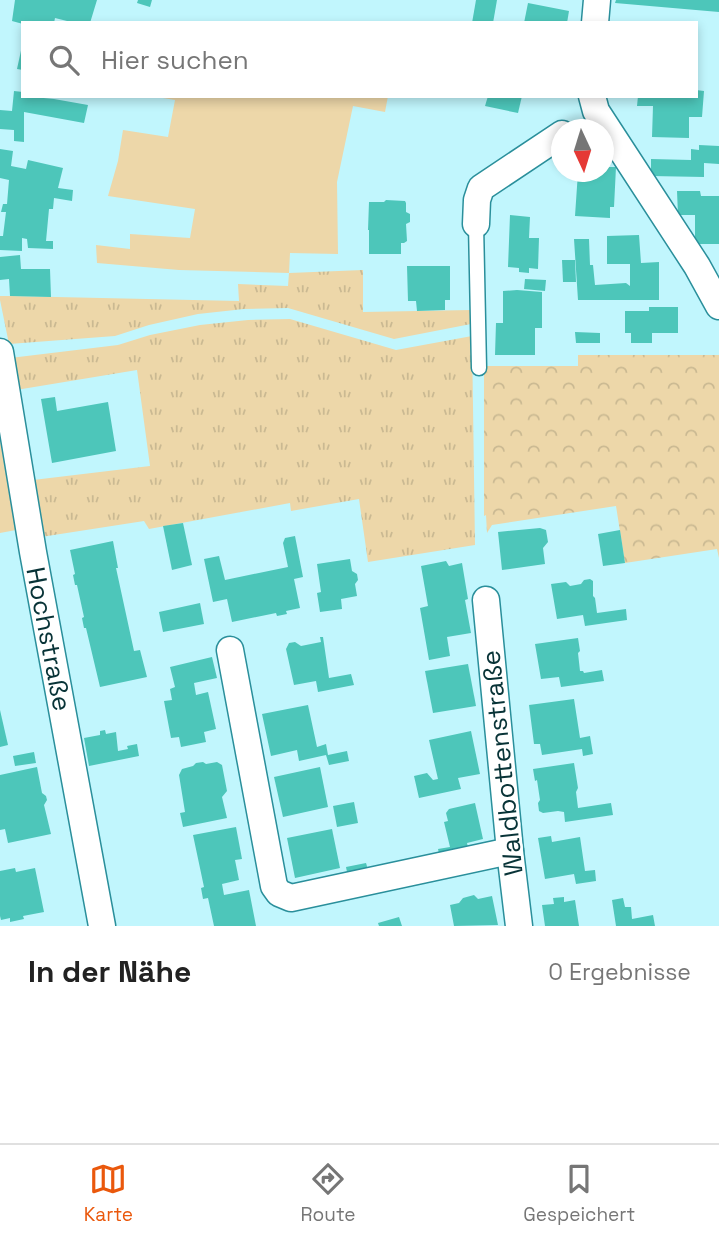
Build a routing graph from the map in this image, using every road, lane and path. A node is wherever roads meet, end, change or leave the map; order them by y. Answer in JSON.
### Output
{"nodes":[{"id":1,"x":597,"y":0,"type":"edge"},
{"id":2,"x":595,"y":21,"type":"edge"},
{"id":3,"x":594,"y":104,"type":"edge"},
{"id":4,"x":579,"y":119,"type":"edge"},
{"id":5,"x":551,"y":141,"type":"edge"},
{"id":6,"x":476,"y":224,"type":"joint"},
{"id":7,"x":708,"y":264,"type":"edge"},
{"id":8,"x":719,"y":306,"type":"edge"},
{"id":9,"x":0,"y":352,"type":"edge"},
{"id":10,"x":479,"y":368,"type":"dead end"},
{"id":11,"x":486,"y":600,"type":"dead end"},
{"id":12,"x":230,"y":650,"type":"dead end"},
{"id":13,"x":510,"y":851,"type":"junction"},
{"id":14,"x":102,"y":926,"type":"edge"},
{"id":15,"x":519,"y":926,"type":"edge"}],
"edges":[{"from":1,"to":2,"type":"street"},
{"from":3,"to":4,"type":"street"},
{"from":3,"to":7,"type":"street"},
{"from":5,"to":6,"type":"street"},
{"from":6,"to":10,"type":"lane"},
{"from":7,"to":8,"type":"street"},
{"from":9,"to":14,"type":"street","name":"Hochstraße"},
{"from":11,"to":13,"type":"street","name":"Waldbottenstraße"},
{"from":12,"to":13,"type":"street"},
{"from":13,"to":15,"type":"street","name":"Waldbottenstraße"}]}
